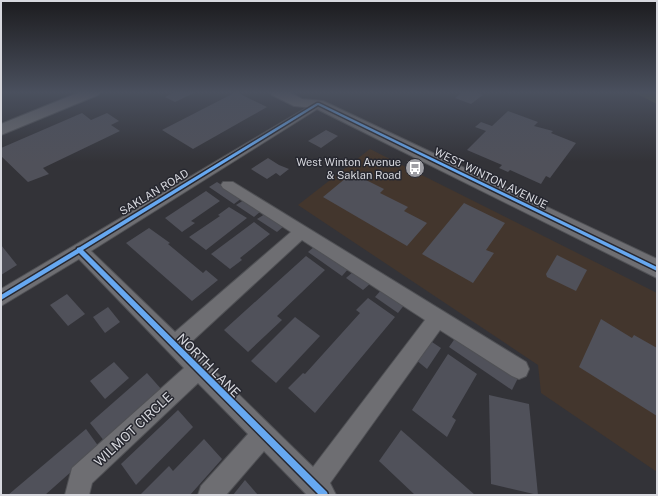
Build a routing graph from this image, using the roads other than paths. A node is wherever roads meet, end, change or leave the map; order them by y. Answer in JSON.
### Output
{"nodes":[{"id":1,"x":37,"y":115,"type":"edge"},
{"id":2,"x":285,"y":115,"type":"edge"},
{"id":3,"x":346,"y":115,"type":"edge"},
{"id":4,"x":1,"y":130,"type":"edge"},
{"id":5,"x":228,"y":185,"type":"dead end"},
{"id":6,"x":301,"y":232,"type":"junction"},
{"id":7,"x":79,"y":249,"type":"junction"},
{"id":8,"x":657,"y":269,"type":"edge"},
{"id":9,"x":1,"y":298,"type":"edge"},
{"id":10,"x":438,"y":318,"type":"junction"},
{"id":11,"x":174,"y":345,"type":"junction"},
{"id":12,"x":198,"y":369,"type":"junction"},
{"id":13,"x":519,"y":369,"type":"dead end"},
{"id":14,"x":263,"y":434,"type":"junction"},
{"id":15,"x":319,"y":490,"type":"edge"},
{"id":16,"x":77,"y":495,"type":"edge"},
{"id":17,"x":210,"y":495,"type":"edge"}],
"edges":[{"from":1,"to":4,"type":"main road"},
{"from":2,"to":7,"type":"street","name":"SAKLAN ROAD"},
{"from":3,"to":8,"type":"main road","name":"WEST WINTON AVENUE"},
{"from":5,"to":6,"type":"street"},
{"from":6,"to":10,"type":"street"},
{"from":6,"to":11,"type":"street"},
{"from":7,"to":9,"type":"street","name":"SAKLAN ROAD"},
{"from":7,"to":11,"type":"street","name":"NORTH LANE"},
{"from":10,"to":13,"type":"street"},
{"from":10,"to":15,"type":"street"},
{"from":11,"to":12,"type":"street","name":"NORTH LANE"},
{"from":12,"to":14,"type":"street","name":"NORTH LANE"},
{"from":12,"to":16,"type":"street","name":"WILMOT CIRCLE"},
{"from":14,"to":15,"type":"street","name":"NORTH LANE"},
{"from":14,"to":17,"type":"street"}]}
